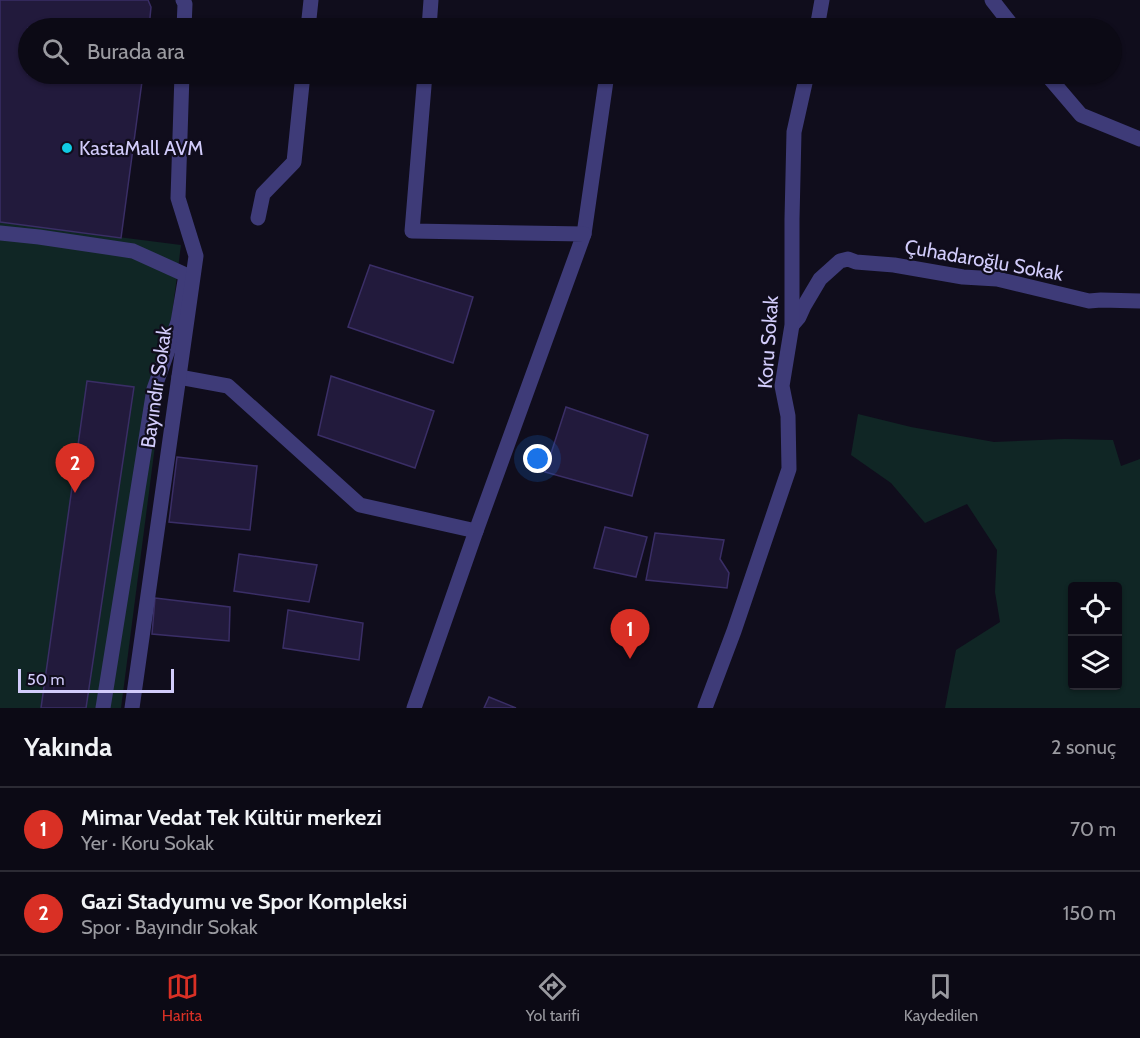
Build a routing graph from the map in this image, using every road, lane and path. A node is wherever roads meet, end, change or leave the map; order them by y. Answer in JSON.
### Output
{"nodes":[{"id":1,"x":183,"y":0,"type":"edge"},
{"id":2,"x":311,"y":0,"type":"edge"},
{"id":3,"x":431,"y":0,"type":"edge"},
{"id":4,"x":822,"y":0,"type":"edge"},
{"id":5,"x":992,"y":0,"type":"edge"},
{"id":6,"x":184,"y":18,"type":"edge"},
{"id":7,"x":309,"y":18,"type":"edge"},
{"id":8,"x":430,"y":18,"type":"edge"},
{"id":9,"x":819,"y":18,"type":"edge"},
{"id":10,"x":1006,"y":18,"type":"edge"},
{"id":11,"x":182,"y":84,"type":"edge"},
{"id":12,"x":302,"y":84,"type":"edge"},
{"id":13,"x":424,"y":84,"type":"edge"},
{"id":14,"x":606,"y":84,"type":"edge"},
{"id":15,"x":805,"y":84,"type":"edge"},
{"id":16,"x":1055,"y":84,"type":"edge"},
{"id":17,"x":1140,"y":139,"type":"edge"},
{"id":18,"x":258,"y":218,"type":"dead end"},
{"id":19,"x":0,"y":233,"type":"edge"},
{"id":20,"x":584,"y":234,"type":"junction"},
{"id":21,"x":1140,"y":301,"type":"edge"},
{"id":22,"x":792,"y":325,"type":"junction"},
{"id":23,"x":179,"y":377,"type":"junction"},
{"id":24,"x":476,"y":531,"type":"junction"},
{"id":25,"x":103,"y":708,"type":"edge"},
{"id":26,"x":132,"y":708,"type":"edge"},
{"id":27,"x":414,"y":708,"type":"edge"},
{"id":28,"x":705,"y":708,"type":"edge"}],
"edges":[{"from":1,"to":6,"type":"street"},
{"from":2,"to":7,"type":"street"},
{"from":3,"to":8,"type":"street"},
{"from":4,"to":9,"type":"street"},
{"from":5,"to":10,"type":"street"},
{"from":11,"to":23,"type":"street","name":"Bayındır Sokak"},
{"from":12,"to":18,"type":"street"},
{"from":13,"to":20,"type":"street"},
{"from":14,"to":20,"type":"street"},
{"from":15,"to":22,"type":"street","name":"Koru Sokak"},
{"from":16,"to":17,"type":"street"},
{"from":19,"to":25,"type":"street"},
{"from":20,"to":24,"type":"street"},
{"from":21,"to":22,"type":"street","name":"Çuhadaroğlu Sokak"},
{"from":22,"to":28,"type":"street","name":"Koru Sokak"},
{"from":23,"to":24,"type":"street"},
{"from":23,"to":26,"type":"street","name":"Bayındır Sokak"},
{"from":24,"to":27,"type":"street"}]}
